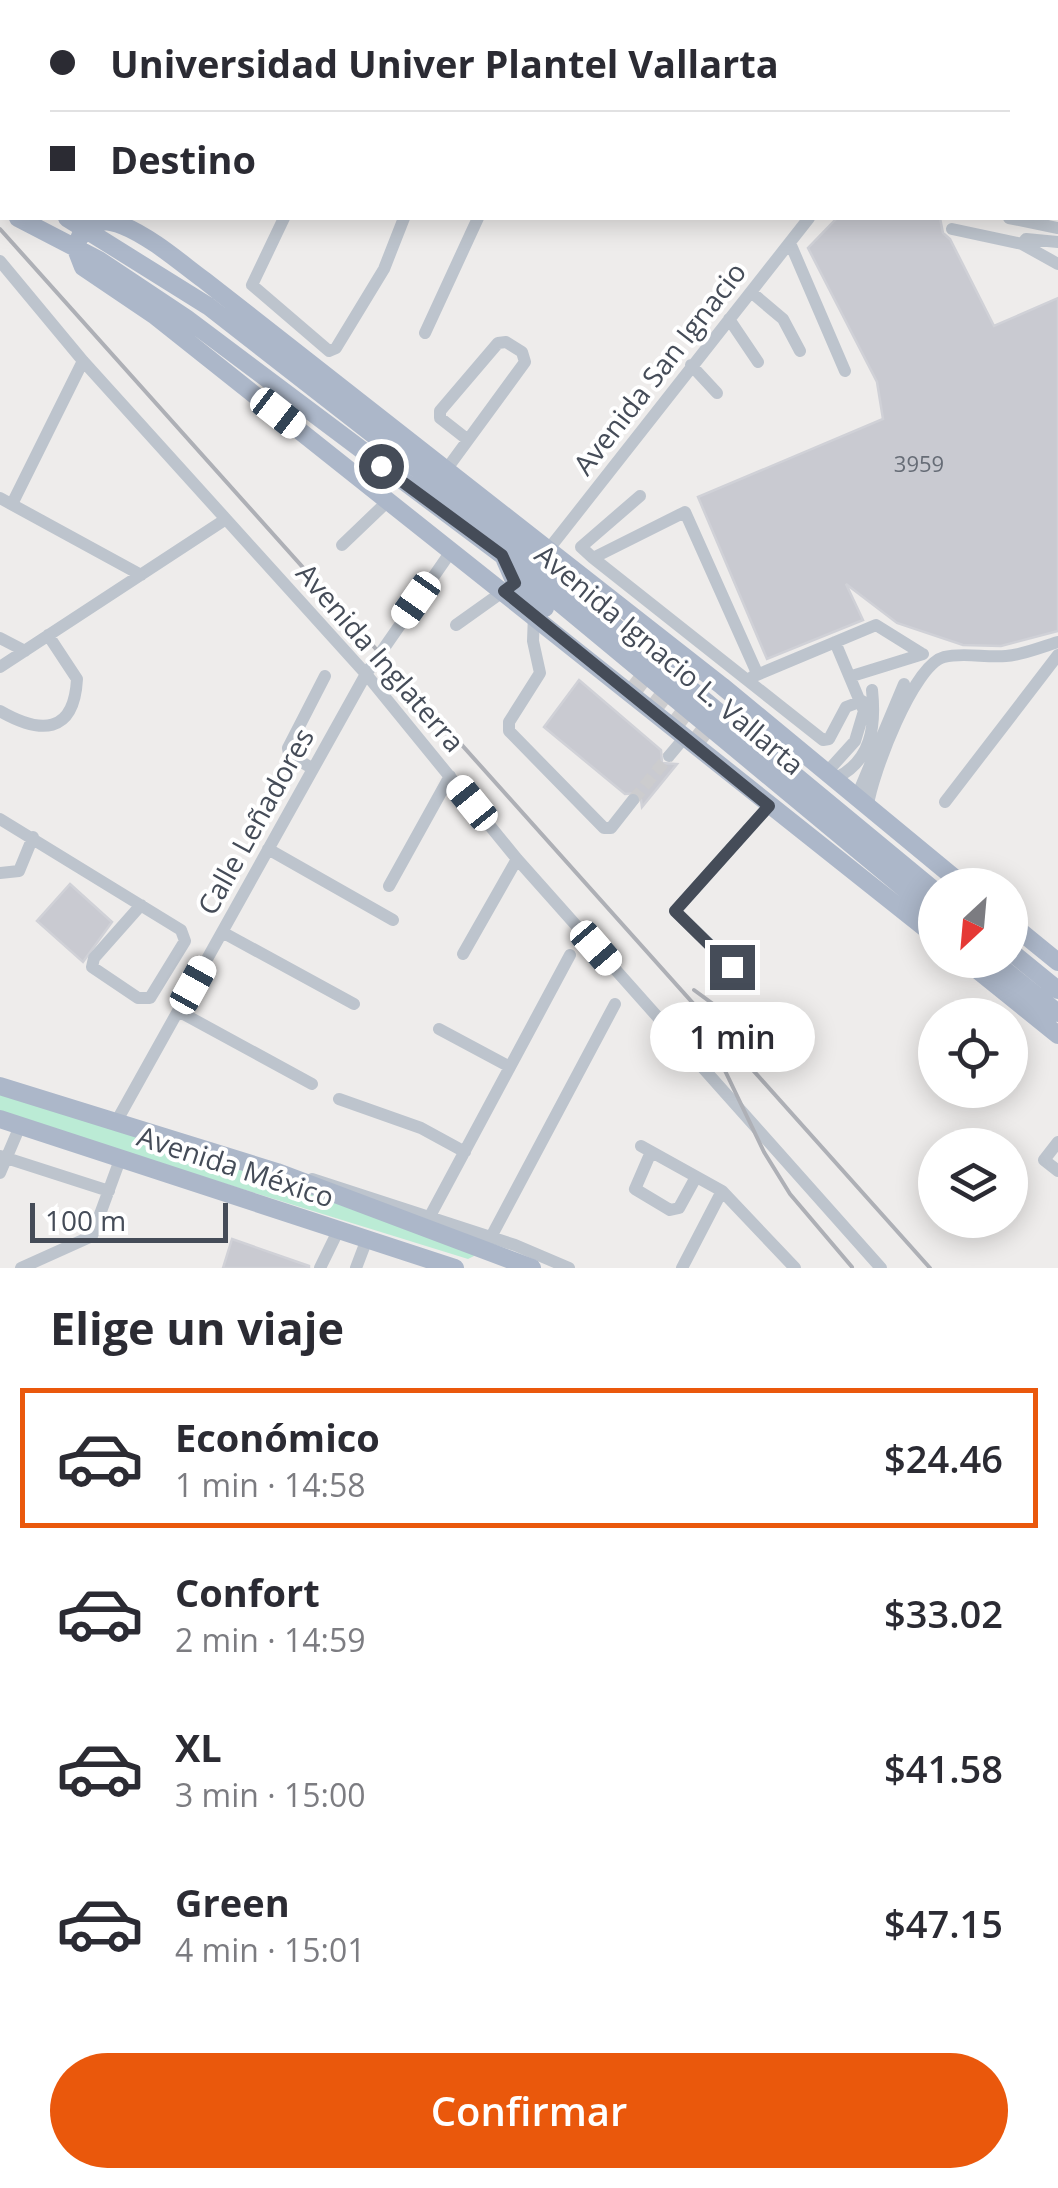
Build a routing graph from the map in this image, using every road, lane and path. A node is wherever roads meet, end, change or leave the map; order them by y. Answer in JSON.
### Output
{"nodes":[{"id":1,"x":22,"y":220,"type":"edge"},
{"id":2,"x":71,"y":220,"type":"edge"},
{"id":3,"x":95,"y":220,"type":"edge"},
{"id":4,"x":114,"y":220,"type":"edge"},
{"id":5,"x":282,"y":220,"type":"edge"},
{"id":6,"x":403,"y":220,"type":"edge"},
{"id":7,"x":477,"y":220,"type":"edge"},
{"id":8,"x":808,"y":220,"type":"edge"},
{"id":9,"x":1020,"y":220,"type":"edge"},
{"id":10,"x":1058,"y":228,"type":"edge"},
{"id":11,"x":952,"y":229,"type":"dead end"},
{"id":12,"x":1058,"y":242,"type":"edge"},
{"id":13,"x":790,"y":243,"type":"junction"},
{"id":14,"x":1022,"y":244,"type":"junction"},
{"id":15,"x":0,"y":261,"type":"edge"},
{"id":16,"x":1058,"y":264,"type":"edge"},
{"id":17,"x":752,"y":292,"type":"junction"},
{"id":18,"x":728,"y":319,"type":"junction"},
{"id":19,"x":424,"y":333,"type":"dead end"},
{"id":20,"x":800,"y":351,"type":"dead end"},
{"id":21,"x":83,"y":361,"type":"junction"},
{"id":22,"x":758,"y":362,"type":"dead end"},
{"id":23,"x":690,"y":365,"type":"junction"},
{"id":24,"x":845,"y":371,"type":"dead end"},
{"id":25,"x":717,"y":393,"type":"dead end"},
{"id":26,"x":468,"y":440,"type":"junction"},
{"id":27,"x":446,"y":470,"type":"junction"},
{"id":28,"x":640,"y":496,"type":"dead end"},
{"id":29,"x":389,"y":500,"type":"junction"},
{"id":30,"x":6,"y":501,"type":"edge"},
{"id":31,"x":226,"y":519,"type":"junction"},
{"id":32,"x":342,"y":545,"type":"dead end"},
{"id":33,"x":452,"y":550,"type":"junction"},
{"id":34,"x":593,"y":558,"type":"junction"},
{"id":35,"x":527,"y":573,"type":"junction"},
{"id":36,"x":141,"y":575,"type":"junction"},
{"id":37,"x":534,"y":614,"type":"junction"},
{"id":38,"x":456,"y":624,"type":"dead end"},
{"id":39,"x":48,"y":635,"type":"junction"},
{"id":40,"x":0,"y":638,"type":"edge"},
{"id":41,"x":835,"y":642,"type":"junction"},
{"id":42,"x":1058,"y":642,"type":"edge"},
{"id":43,"x":25,"y":650,"type":"junction"},
{"id":44,"x":1058,"y":655,"type":"edge"},
{"id":45,"x":928,"y":657,"type":"junction"},
{"id":46,"x":0,"y":667,"type":"edge"},
{"id":47,"x":366,"y":674,"type":"junction"},
{"id":48,"x":326,"y":676,"type":"dead end"},
{"id":49,"x":754,"y":676,"type":"junction"},
{"id":50,"x":852,"y":676,"type":"junction"},
{"id":51,"x":630,"y":680,"type":"tunnel mouth"},
{"id":52,"x":904,"y":684,"type":"dead end"},
{"id":53,"x":867,"y":696,"type":"junction"},
{"id":54,"x":0,"y":711,"type":"edge"},
{"id":55,"x":685,"y":737,"type":"junction"},
{"id":56,"x":712,"y":744,"type":"tunnel mouth"},
{"id":57,"x":669,"y":756,"type":"tunnel mouth"},
{"id":58,"x":313,"y":769,"type":"junction"},
{"id":59,"x":831,"y":775,"type":"junction"},
{"id":60,"x":450,"y":776,"type":"junction"},
{"id":61,"x":633,"y":800,"type":"tunnel mouth"},
{"id":62,"x":862,"y":800,"type":"junction"},
{"id":63,"x":945,"y":802,"type":"dead end"},
{"id":64,"x":769,"y":806,"type":"junction"},
{"id":65,"x":0,"y":819,"type":"edge"},
{"id":66,"x":33,"y":837,"type":"junction"},
{"id":67,"x":268,"y":848,"type":"junction"},
{"id":68,"x":518,"y":858,"type":"junction"},
{"id":69,"x":944,"y":868,"type":"edge"},
{"id":70,"x":852,"y":870,"type":"junction"},
{"id":71,"x":0,"y":873,"type":"edge"},
{"id":72,"x":918,"y":878,"type":"edge"},
{"id":73,"x":389,"y":886,"type":"dead end"},
{"id":74,"x":918,"y":900,"type":"edge"},
{"id":75,"x":141,"y":904,"type":"junction"},
{"id":76,"x":393,"y":920,"type":"dead end"},
{"id":77,"x":918,"y":922,"type":"edge"},
{"id":78,"x":222,"y":932,"type":"junction"},
{"id":79,"x":1028,"y":944,"type":"edge"},
{"id":80,"x":463,"y":954,"type":"dead end"},
{"id":81,"x":570,"y":955,"type":"dead end"},
{"id":82,"x":1028,"y":960,"type":"edge"},
{"id":83,"x":732,"y":967,"type":"dead end"},
{"id":84,"x":1055,"y":974,"type":"edge"},
{"id":85,"x":987,"y":978,"type":"edge"},
{"id":86,"x":1014,"y":978,"type":"edge"},
{"id":87,"x":354,"y":1004,"type":"dead end"},
{"id":88,"x":614,"y":1004,"type":"dead end"},
{"id":89,"x":178,"y":1012,"type":"junction"},
{"id":90,"x":1058,"y":1013,"type":"edge"},
{"id":91,"x":439,"y":1029,"type":"dead end"},
{"id":92,"x":1058,"y":1036,"type":"edge"},
{"id":93,"x":510,"y":1067,"type":"junction"},
{"id":94,"x":312,"y":1084,"type":"dead end"},
{"id":95,"x":0,"y":1086,"type":"edge"},
{"id":96,"x":339,"y":1099,"type":"dead end"},
{"id":97,"x":0,"y":1120,"type":"edge"},
{"id":98,"x":115,"y":1124,"type":"junction"},
{"id":99,"x":20,"y":1126,"type":"junction"},
{"id":100,"x":1058,"y":1142,"type":"edge"},
{"id":101,"x":465,"y":1152,"type":"junction"},
{"id":102,"x":3,"y":1157,"type":"edge"},
{"id":103,"x":122,"y":1157,"type":"junction"},
{"id":104,"x":1058,"y":1171,"type":"edge"},
{"id":105,"x":0,"y":1172,"type":"edge"},
{"id":106,"x":276,"y":1172,"type":"junction"},
{"id":107,"x":696,"y":1176,"type":"junction"},
{"id":108,"x":109,"y":1191,"type":"junction"},
{"id":109,"x":722,"y":1191,"type":"junction"},
{"id":110,"x":430,"y":1216,"type":"junction"},
{"id":111,"x":339,"y":1229,"type":"junction"},
{"id":112,"x":492,"y":1237,"type":"junction"},
{"id":113,"x":368,"y":1239,"type":"junction"},
{"id":114,"x":424,"y":1263,"type":"edge"},
{"id":115,"x":21,"y":1268,"type":"edge"},
{"id":116,"x":320,"y":1268,"type":"edge"},
{"id":117,"x":356,"y":1268,"type":"edge"},
{"id":118,"x":455,"y":1268,"type":"edge"},
{"id":119,"x":532,"y":1268,"type":"edge"},
{"id":120,"x":569,"y":1268,"type":"edge"},
{"id":121,"x":682,"y":1268,"type":"edge"},
{"id":122,"x":795,"y":1268,"type":"edge"},
{"id":123,"x":880,"y":1268,"type":"edge"}],
"edges":[{"from":1,"to":35,"type":"main road","name":"Avenida Ignacio L. Vallarta"},
{"from":2,"to":35,"type":"main road","name":"Avenida Ignacio L. Vallarta"},
{"from":3,"to":29,"type":"main road","name":"Avenida Ignacio L. Vallarta"},
{"from":4,"to":27,"type":"main road","name":"Avenida Ignacio L. Vallarta"},
{"from":5,"to":6,"type":"street"},
{"from":7,"to":19,"type":"street"},
{"from":8,"to":13,"type":"street","name":"Avenida San Ignacio"},
{"from":9,"to":10,"type":"street"},
{"from":11,"to":14,"type":"street"},
{"from":12,"to":14,"type":"street"},
{"from":13,"to":17,"type":"street","name":"Avenida San Ignacio"},
{"from":13,"to":24,"type":"street"},
{"from":14,"to":16,"type":"street"},
{"from":15,"to":21,"type":"street","name":"Avenida Inglaterra"},
{"from":17,"to":18,"type":"street","name":"Avenida San Ignacio"},
{"from":17,"to":20,"type":"street"},
{"from":18,"to":22,"type":"street"},
{"from":18,"to":23,"type":"street","name":"Avenida San Ignacio"},
{"from":21,"to":30,"type":"street"},
{"from":21,"to":31,"type":"street","name":"Avenida Inglaterra"},
{"from":23,"to":25,"type":"street"},
{"from":23,"to":35,"type":"street","name":"Avenida San Ignacio"},
{"from":26,"to":26,"type":"street"},
{"from":26,"to":27,"type":"street"},
{"from":27,"to":35,"type":"main road","name":"Avenida Ignacio L. Vallarta"},
{"from":28,"to":34,"type":"street"},
{"from":29,"to":32,"type":"street"},
{"from":29,"to":33,"type":"main road","name":"Avenida Ignacio L. Vallarta"},
{"from":30,"to":36,"type":"street"},
{"from":31,"to":36,"type":"street"},
{"from":31,"to":47,"type":"street","name":"Avenida Inglaterra"},
{"from":33,"to":35,"type":"main road","name":"Avenida Ignacio L. Vallarta"},
{"from":33,"to":47,"type":"street","name":"Calle Leñadores"},
{"from":34,"to":49,"type":"street"},
{"from":34,"to":49,"type":"street"},
{"from":35,"to":37,"type":"main road","name":"Avenida Ignacio L. Vallarta"},
{"from":35,"to":38,"type":"street","name":"Avenida San Ignacio"},
{"from":35,"to":51,"type":"main road"},
{"from":35,"to":59,"type":"main road","name":"Avenida Ignacio L. Vallarta"},
{"from":35,"to":72,"type":"main road","name":"Avenida Ignacio L. Vallarta"},
{"from":35,"to":74,"type":"main road","name":"Avenida Ignacio L. Vallarta"},
{"from":36,"to":39,"type":"street"},
{"from":37,"to":55,"type":"main road","name":"Avenida Ignacio L. Vallarta"},
{"from":37,"to":61,"type":"street"},
{"from":39,"to":43,"type":"street"},
{"from":39,"to":54,"type":"street"},
{"from":40,"to":43,"type":"street"},
{"from":41,"to":45,"type":"street"},
{"from":41,"to":49,"type":"street"},
{"from":41,"to":50,"type":"street"},
{"from":42,"to":45,"type":"street"},
{"from":43,"to":46,"type":"street"},
{"from":44,"to":63,"type":"street"},
{"from":45,"to":50,"type":"street"},
{"from":45,"to":62,"type":"street"},
{"from":47,"to":58,"type":"street","name":"Calle Leñadores"},
{"from":47,"to":60,"type":"street","name":"Avenida Inglaterra"},
{"from":48,"to":58,"type":"street"},
{"from":49,"to":53,"type":"street"},
{"from":50,"to":53,"type":"street"},
{"from":52,"to":62,"type":"street"},
{"from":53,"to":59,"type":"street"},
{"from":55,"to":57,"type":"street"},
{"from":55,"to":64,"type":"main road","name":"Avenida Ignacio L. Vallarta"},
{"from":56,"to":70,"type":"main road"},
{"from":58,"to":67,"type":"street","name":"Calle Leñadores"},
{"from":59,"to":62,"type":"main road","name":"Avenida Ignacio L. Vallarta"},
{"from":60,"to":68,"type":"street","name":"Avenida Inglaterra"},
{"from":60,"to":73,"type":"street"},
{"from":62,"to":69,"type":"main road","name":"Avenida Ignacio L. Vallarta"},
{"from":64,"to":70,"type":"main road","name":"Avenida Ignacio L. Vallarta"},
{"from":64,"to":83,"type":"street"},
{"from":65,"to":66,"type":"street"},
{"from":66,"to":71,"type":"street"},
{"from":66,"to":75,"type":"street"},
{"from":67,"to":76,"type":"street"},
{"from":67,"to":78,"type":"street","name":"Calle Leñadores"},
{"from":68,"to":80,"type":"street"},
{"from":68,"to":123,"type":"street","name":"Avenida Inglaterra"},
{"from":70,"to":77,"type":"main road","name":"Avenida Ignacio L. Vallarta"},
{"from":75,"to":75,"type":"street"},
{"from":78,"to":87,"type":"street"},
{"from":78,"to":89,"type":"street","name":"Calle Leñadores"},
{"from":79,"to":84,"type":"main road"},
{"from":81,"to":93,"type":"street"},
{"from":82,"to":84,"type":"main road"},
{"from":85,"to":92,"type":"main road"},
{"from":86,"to":90,"type":"main road"},
{"from":88,"to":112,"type":"street"},
{"from":89,"to":94,"type":"street"},
{"from":89,"to":98,"type":"street","name":"Calle Leñadores"},
{"from":91,"to":93,"type":"street"},
{"from":93,"to":101,"type":"street"},
{"from":95,"to":98,"type":"main road","name":"Avenida México"},
{"from":96,"to":101,"type":"street"},
{"from":97,"to":99,"type":"main road","name":"Avenida México"},
{"from":98,"to":106,"type":"main road","name":"Avenida México"},
{"from":99,"to":102,"type":"street"},
{"from":99,"to":103,"type":"main road","name":"Avenida México"},
{"from":100,"to":104,"type":"street"},
{"from":101,"to":110,"type":"street"},
{"from":102,"to":105,"type":"street"},
{"from":102,"to":108,"type":"street"},
{"from":103,"to":108,"type":"street"},
{"from":103,"to":111,"type":"main road","name":"Avenida México"},
{"from":106,"to":110,"type":"street","name":"Avenida México"},
{"from":106,"to":119,"type":"main road","name":"Avenida México"},
{"from":107,"to":107,"type":"street"},
{"from":107,"to":109,"type":"street"},
{"from":108,"to":115,"type":"street"},
{"from":109,"to":121,"type":"street"},
{"from":109,"to":122,"type":"street"},
{"from":110,"to":112,"type":"street","name":"Avenida México"},
{"from":111,"to":113,"type":"main road","name":"Avenida México"},
{"from":111,"to":116,"type":"street"},
{"from":112,"to":120,"type":"street","name":"Avenida México"},
{"from":113,"to":114,"type":"main road","name":"Avenida México"},
{"from":113,"to":117,"type":"street"},
{"from":114,"to":118,"type":"main road","name":"Avenida México"}]}
